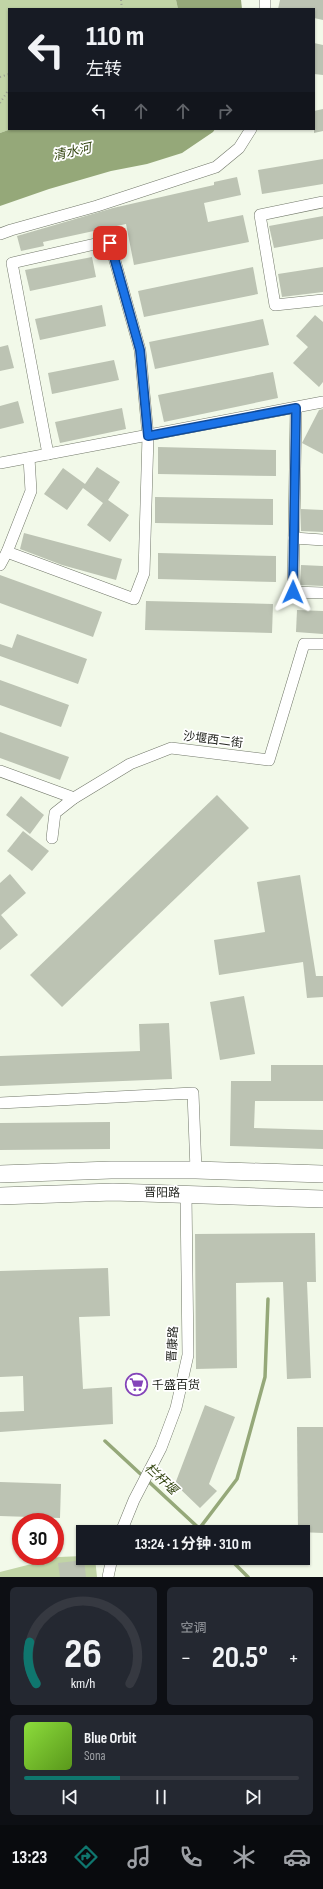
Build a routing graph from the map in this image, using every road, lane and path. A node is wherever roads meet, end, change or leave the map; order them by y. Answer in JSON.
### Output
{"nodes":[{"id":1,"x":8,"y":91,"type":"edge"},
{"id":2,"x":0,"y":103,"type":"edge"},
{"id":3,"x":250,"y":130,"type":"edge"},
{"id":4,"x":323,"y":202,"type":"edge"},
{"id":5,"x":0,"y":234,"type":"edge"},
{"id":6,"x":323,"y":300,"type":"edge"},
{"id":7,"x":323,"y":402,"type":"edge"},
{"id":8,"x":296,"y":408,"type":"junction"},
{"id":9,"x":148,"y":436,"type":"junction"},
{"id":10,"x":48,"y":454,"type":"junction"},
{"id":11,"x":29,"y":458,"type":"junction"},
{"id":12,"x":0,"y":463,"type":"edge"},
{"id":13,"x":294,"y":538,"type":"junction"},
{"id":14,"x":323,"y":540,"type":"edge"},
{"id":15,"x":7,"y":552,"type":"junction"},
{"id":16,"x":0,"y":565,"type":"edge"},
{"id":17,"x":323,"y":593,"type":"edge"},
{"id":18,"x":323,"y":644,"type":"edge"},
{"id":19,"x":0,"y":771,"type":"edge"},
{"id":20,"x":74,"y":798,"type":"junction"},
{"id":21,"x":52,"y":838,"type":"dead end"},
{"id":22,"x":0,"y":1103,"type":"edge"},
{"id":23,"x":196,"y":1170,"type":"junction"},
{"id":24,"x":0,"y":1174,"type":"edge"},
{"id":25,"x":323,"y":1174,"type":"edge"},
{"id":26,"x":186,"y":1194,"type":"junction"},
{"id":27,"x":0,"y":1196,"type":"edge"},
{"id":28,"x":323,"y":1199,"type":"edge"},
{"id":29,"x":124,"y":1525,"type":"edge"},
{"id":30,"x":111,"y":1565,"type":"edge"},
{"id":31,"x":108,"y":1577,"type":"edge"}],
"edges":[{"from":1,"to":2,"type":"path"},
{"from":3,"to":5,"type":"street"},
{"from":4,"to":6,"type":"street"},
{"from":7,"to":8,"type":"street"},
{"from":8,"to":9,"type":"street"},
{"from":8,"to":13,"type":"street"},
{"from":9,"to":10,"type":"street"},
{"from":9,"to":10,"type":"street"},
{"from":9,"to":15,"type":"street"},
{"from":10,"to":11,"type":"street"},
{"from":11,"to":12,"type":"street"},
{"from":11,"to":15,"type":"street"},
{"from":13,"to":14,"type":"street"},
{"from":13,"to":17,"type":"street"},
{"from":15,"to":16,"type":"street"},
{"from":18,"to":20,"type":"street","name":"沙堰西二街"},
{"from":19,"to":20,"type":"street"},
{"from":20,"to":21,"type":"street","name":"沙堰西二街"},
{"from":22,"to":23,"type":"street"},
{"from":23,"to":24,"type":"main road","name":"晋阳路"},
{"from":23,"to":25,"type":"main road","name":"晋阳路"},
{"from":26,"to":27,"type":"main road","name":"晋阳路"},
{"from":26,"to":28,"type":"main road","name":"晋阳路"},
{"from":26,"to":29,"type":"street","name":"晋康路"},
{"from":30,"to":31,"type":"street"}]}
